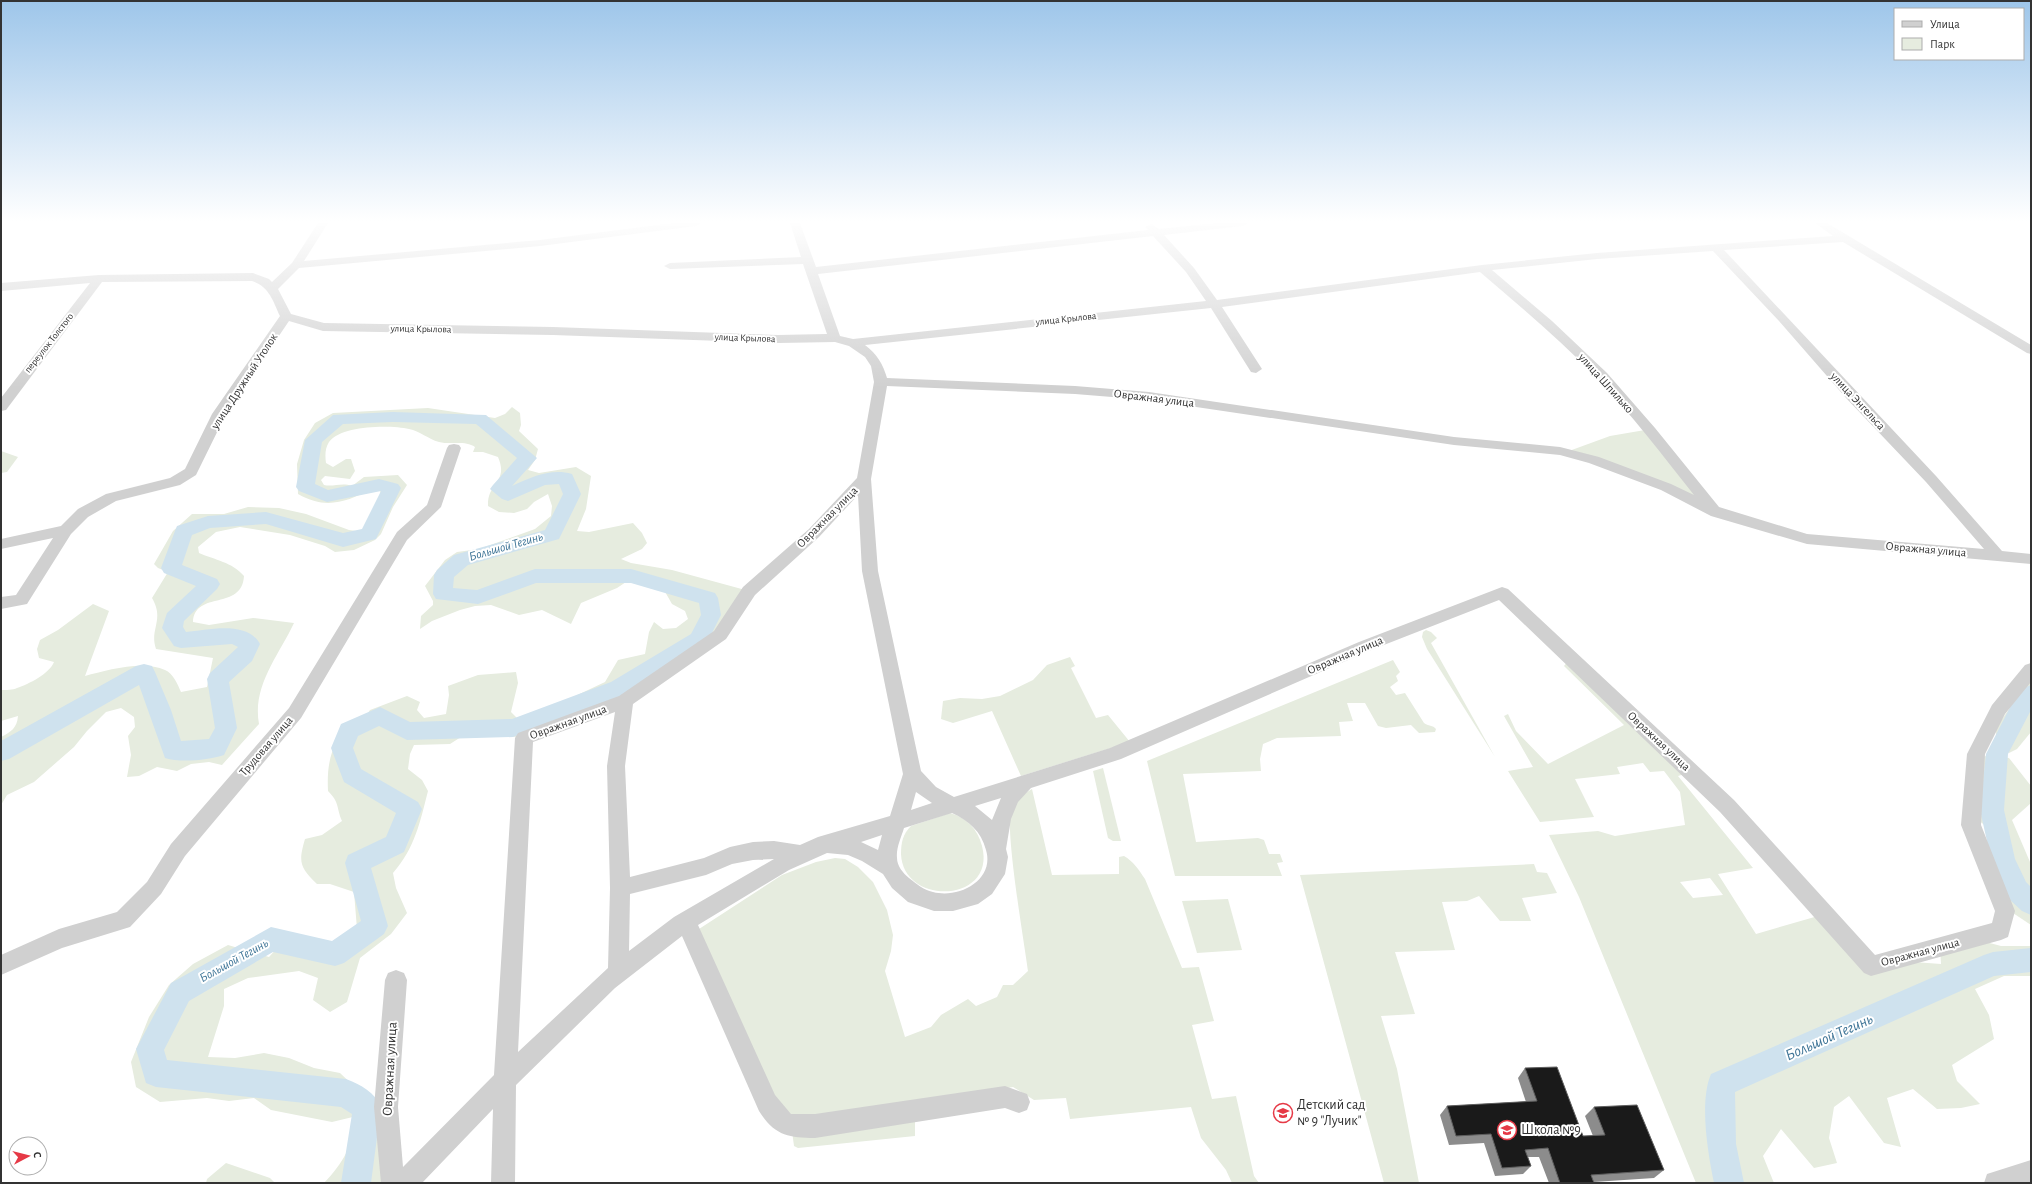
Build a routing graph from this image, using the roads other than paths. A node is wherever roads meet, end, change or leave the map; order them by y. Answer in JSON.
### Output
{"nodes":[{"id":1,"x":188,"y":278,"type":"edge"},
{"id":2,"x":256,"y":278,"type":"edge"},
{"id":3,"x":283,"y":278,"type":"edge"},
{"id":4,"x":813,"y":278,"type":"edge"},
{"id":5,"x":1196,"y":278,"type":"edge"},
{"id":6,"x":1406,"y":278,"type":"edge"},
{"id":7,"x":1494,"y":278,"type":"edge"},
{"id":8,"x":1745,"y":278,"type":"edge"},
{"id":9,"x":1912,"y":278,"type":"edge"},
{"id":10,"x":99,"y":280,"type":"junction"},
{"id":11,"x":1,"y":288,"type":"edge"},
{"id":12,"x":272,"y":289,"type":"junction"},
{"id":13,"x":1214,"y":304,"type":"junction"},
{"id":14,"x":286,"y":316,"type":"junction"},
{"id":15,"x":835,"y":338,"type":"junction"},
{"id":16,"x":853,"y":343,"type":"junction"},
{"id":17,"x":2031,"y":350,"type":"edge"},
{"id":18,"x":1256,"y":369,"type":"dead end"},
{"id":19,"x":881,"y":382,"type":"junction"},
{"id":20,"x":1,"y":407,"type":"edge"},
{"id":21,"x":454,"y":448,"type":"dead end"},
{"id":22,"x":864,"y":479,"type":"junction"},
{"id":23,"x":1716,"y":512,"type":"junction"},
{"id":24,"x":66,"y":530,"type":"junction"},
{"id":25,"x":1,"y":544,"type":"edge"},
{"id":26,"x":1998,"y":556,"type":"junction"},
{"id":27,"x":2031,"y":559,"type":"edge"},
{"id":28,"x":1,"y":604,"type":"edge"},
{"id":29,"x":2031,"y":670,"type":"edge"},
{"id":30,"x":625,"y":701,"type":"junction"},
{"id":31,"x":912,"y":774,"type":"junction"},
{"id":32,"x":1026,"y":781,"type":"junction"},
{"id":33,"x":904,"y":801,"type":"junction"},
{"id":34,"x":956,"y":804,"type":"junction"},
{"id":35,"x":898,"y":821,"type":"junction"},
{"id":36,"x":996,"y":848,"type":"junction"},
{"id":37,"x":805,"y":852,"type":"junction"},
{"id":38,"x":889,"y":868,"type":"junction"},
{"id":39,"x":620,"y":888,"type":"junction"},
{"id":40,"x":686,"y":921,"type":"junction"},
{"id":41,"x":1,"y":965,"type":"edge"},
{"id":42,"x":618,"y":973,"type":"junction"},
{"id":43,"x":396,"y":980,"type":"dead end"},
{"id":44,"x":504,"y":1080,"type":"junction"},
{"id":45,"x":1020,"y":1102,"type":"dead end"},
{"id":46,"x":2031,"y":1172,"type":"edge"},
{"id":47,"x":393,"y":1183,"type":"edge"},
{"id":48,"x":405,"y":1183,"type":"edge"},
{"id":49,"x":503,"y":1183,"type":"edge"},
{"id":50,"x":1996,"y":1183,"type":"edge"}],
"edges":[{"from":1,"to":10,"type":"street"},
{"from":2,"to":12,"type":"street"},
{"from":3,"to":12,"type":"street"},
{"from":4,"to":15,"type":"street"},
{"from":5,"to":13,"type":"street"},
{"from":6,"to":13,"type":"street","name":"улица Крылова"},
{"from":7,"to":23,"type":"street","name":"улица Шпилько"},
{"from":8,"to":26,"type":"street","name":"улица Энгельса"},
{"from":9,"to":17,"type":"street"},
{"from":10,"to":11,"type":"street"},
{"from":10,"to":20,"type":"street","name":"переулок Толстого"},
{"from":12,"to":14,"type":"street"},
{"from":13,"to":16,"type":"street","name":"улица Крылова"},
{"from":13,"to":18,"type":"street"},
{"from":14,"to":15,"type":"street","name":"улица Крылова"},
{"from":14,"to":24,"type":"street","name":"улица Дружный Уголок"},
{"from":15,"to":16,"type":"street","name":"улица Крылова"},
{"from":16,"to":19,"type":"street","name":"Овражная улица"},
{"from":19,"to":22,"type":"street","name":"Овражная улица"},
{"from":19,"to":23,"type":"street","name":"Овражная улица"},
{"from":21,"to":41,"type":"street","name":"Трудовая улица"},
{"from":22,"to":30,"type":"street","name":"Овражная улица"},
{"from":22,"to":31,"type":"street","name":"Овражная улица"},
{"from":23,"to":26,"type":"street","name":"Овражная улица"},
{"from":24,"to":25,"type":"street"},
{"from":24,"to":28,"type":"street","name":"улица Дружный Уголок"},
{"from":26,"to":27,"type":"street","name":"Овражная улица"},
{"from":29,"to":32,"type":"street","name":"Овражная улица"},
{"from":30,"to":39,"type":"street"},
{"from":30,"to":44,"type":"street","name":"Овражная улица"},
{"from":31,"to":33,"type":"street"},
{"from":31,"to":34,"type":"street"},
{"from":32,"to":34,"type":"street"},
{"from":32,"to":36,"type":"street"},
{"from":33,"to":35,"type":"street"},
{"from":33,"to":37,"type":"street"},
{"from":34,"to":35,"type":"street"},
{"from":34,"to":36,"type":"street"},
{"from":35,"to":37,"type":"street"},
{"from":35,"to":38,"type":"street"},
{"from":36,"to":38,"type":"street"},
{"from":37,"to":38,"type":"street"},
{"from":37,"to":39,"type":"street"},
{"from":37,"to":40,"type":"street"},
{"from":39,"to":42,"type":"street"},
{"from":40,"to":42,"type":"street"},
{"from":40,"to":45,"type":"street"},
{"from":42,"to":44,"type":"street"},
{"from":43,"to":47,"type":"street","name":"Овражная улица"},
{"from":44,"to":48,"type":"street"},
{"from":44,"to":49,"type":"street","name":"Овражная улица"},
{"from":46,"to":50,"type":"street"}]}
